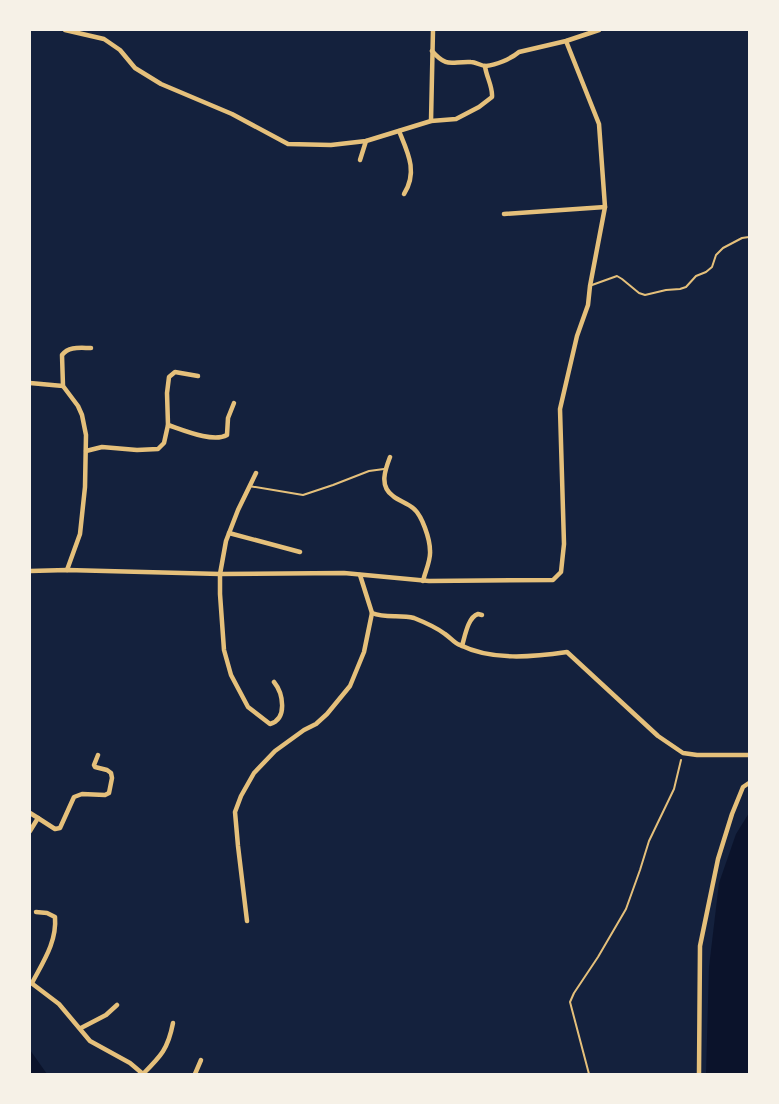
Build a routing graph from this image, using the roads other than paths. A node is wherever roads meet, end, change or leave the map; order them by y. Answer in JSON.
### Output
{"nodes":[{"id":1,"x":65,"y":30,"type":"edge"},
{"id":2,"x":433,"y":30,"type":"edge"},
{"id":3,"x":599,"y":30,"type":"edge"},
{"id":4,"x":566,"y":40,"type":"junction"},
{"id":5,"x":432,"y":51,"type":"junction"},
{"id":6,"x":485,"y":66,"type":"junction"},
{"id":7,"x":431,"y":121,"type":"junction"},
{"id":8,"x":399,"y":131,"type":"junction"},
{"id":9,"x":366,"y":141,"type":"junction"},
{"id":10,"x":360,"y":160,"type":"dead end"},
{"id":11,"x":404,"y":194,"type":"dead end"},
{"id":12,"x":605,"y":207,"type":"junction"},
{"id":13,"x":504,"y":214,"type":"dead end"},
{"id":14,"x":749,"y":237,"type":"edge"},
{"id":15,"x":590,"y":286,"type":"junction"},
{"id":16,"x":91,"y":348,"type":"dead end"},
{"id":17,"x":198,"y":376,"type":"dead end"},
{"id":18,"x":30,"y":383,"type":"edge"},
{"id":19,"x":63,"y":386,"type":"junction"},
{"id":20,"x":234,"y":403,"type":"dead end"},
{"id":21,"x":168,"y":425,"type":"junction"},
{"id":22,"x":86,"y":451,"type":"junction"},
{"id":23,"x":390,"y":457,"type":"dead end"},
{"id":24,"x":385,"y":469,"type":"junction"},
{"id":25,"x":256,"y":473,"type":"dead end"},
{"id":26,"x":249,"y":486,"type":"junction"},
{"id":27,"x":229,"y":533,"type":"junction"},
{"id":28,"x":300,"y":552,"type":"dead end"},
{"id":29,"x":67,"y":570,"type":"junction"},
{"id":30,"x":30,"y":571,"type":"edge"},
{"id":31,"x":220,"y":574,"type":"junction"},
{"id":32,"x":360,"y":575,"type":"junction"},
{"id":33,"x":423,"y":581,"type":"junction"},
{"id":34,"x":372,"y":613,"type":"junction"},
{"id":35,"x":482,"y":615,"type":"dead end"},
{"id":36,"x":462,"y":646,"type":"junction"},
{"id":37,"x":274,"y":682,"type":"dead end"},
{"id":38,"x":98,"y":755,"type":"dead end"},
{"id":39,"x":749,"y":755,"type":"edge"},
{"id":40,"x":749,"y":783,"type":"edge"},
{"id":41,"x":30,"y":813,"type":"edge"},
{"id":42,"x":38,"y":818,"type":"junction"},
{"id":43,"x":30,"y":831,"type":"edge"},
{"id":44,"x":36,"y":912,"type":"dead end"},
{"id":45,"x":247,"y":921,"type":"dead end"},
{"id":46,"x":31,"y":982,"type":"edge"},
{"id":47,"x":117,"y":1005,"type":"dead end"},
{"id":48,"x":173,"y":1023,"type":"dead end"},
{"id":49,"x":80,"y":1028,"type":"junction"},
{"id":50,"x":201,"y":1060,"type":"dead end"},
{"id":51,"x":143,"y":1074,"type":"edge"},
{"id":52,"x":195,"y":1074,"type":"edge"},
{"id":53,"x":699,"y":1074,"type":"edge"}],
"edges":[{"from":1,"to":9,"type":"street"},
{"from":2,"to":5,"type":"street"},
{"from":3,"to":4,"type":"street"},
{"from":4,"to":6,"type":"street"},
{"from":4,"to":12,"type":"street"},
{"from":5,"to":6,"type":"street"},
{"from":5,"to":7,"type":"street"},
{"from":6,"to":7,"type":"street"},
{"from":7,"to":8,"type":"street"},
{"from":8,"to":9,"type":"street"},
{"from":8,"to":11,"type":"street"},
{"from":9,"to":10,"type":"street"},
{"from":12,"to":13,"type":"street"},
{"from":12,"to":15,"type":"street"},
{"from":14,"to":15,"type":"lane"},
{"from":15,"to":33,"type":"street"},
{"from":16,"to":19,"type":"street"},
{"from":17,"to":21,"type":"street"},
{"from":18,"to":19,"type":"street"},
{"from":19,"to":22,"type":"street"},
{"from":20,"to":21,"type":"street"},
{"from":21,"to":22,"type":"street"},
{"from":22,"to":29,"type":"street"},
{"from":23,"to":24,"type":"street"},
{"from":24,"to":26,"type":"lane"},
{"from":24,"to":33,"type":"street"},
{"from":25,"to":26,"type":"street"},
{"from":26,"to":27,"type":"street"},
{"from":27,"to":28,"type":"street"},
{"from":27,"to":31,"type":"street"},
{"from":29,"to":30,"type":"street"},
{"from":29,"to":31,"type":"street"},
{"from":31,"to":32,"type":"street"},
{"from":31,"to":37,"type":"street"},
{"from":32,"to":33,"type":"street"},
{"from":32,"to":34,"type":"street"},
{"from":34,"to":36,"type":"street"},
{"from":34,"to":45,"type":"street"},
{"from":35,"to":36,"type":"street"},
{"from":36,"to":39,"type":"street"},
{"from":38,"to":42,"type":"street"},
{"from":40,"to":53,"type":"street"},
{"from":41,"to":42,"type":"street"},
{"from":42,"to":43,"type":"street"},
{"from":44,"to":46,"type":"street"},
{"from":46,"to":49,"type":"street"},
{"from":47,"to":49,"type":"street"},
{"from":48,"to":51,"type":"street"},
{"from":49,"to":51,"type":"street"},
{"from":50,"to":52,"type":"street"}]}
